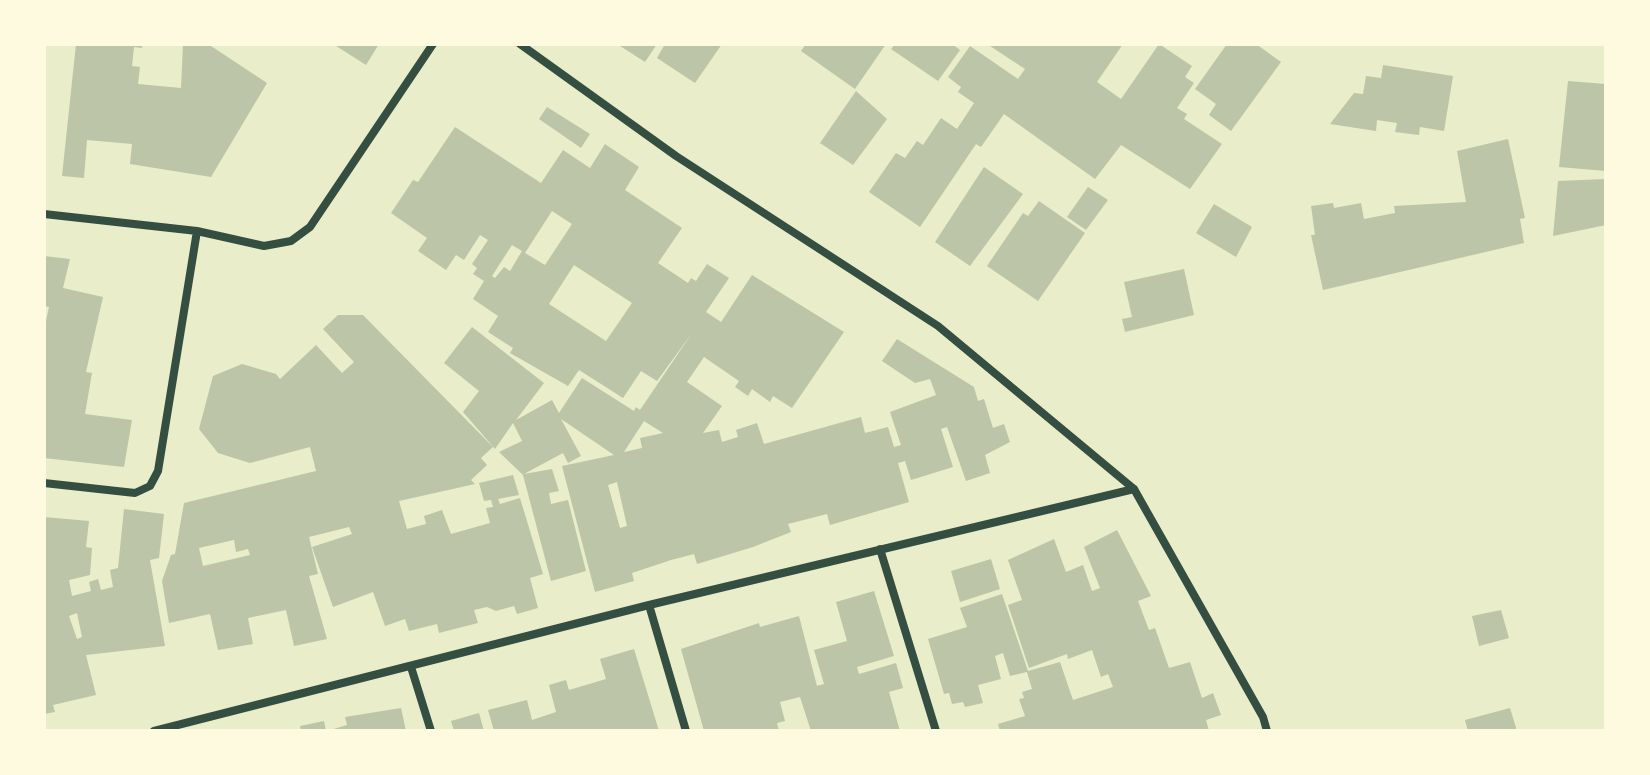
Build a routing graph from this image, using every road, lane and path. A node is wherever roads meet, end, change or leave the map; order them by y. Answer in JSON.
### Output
{"nodes":[{"id":1,"x":433,"y":44,"type":"edge"},
{"id":2,"x":520,"y":44,"type":"edge"},
{"id":3,"x":44,"y":214,"type":"edge"},
{"id":4,"x":197,"y":231,"type":"junction"},
{"id":5,"x":44,"y":483,"type":"edge"},
{"id":6,"x":1134,"y":489,"type":"junction"},
{"id":7,"x":880,"y":549,"type":"junction"},
{"id":8,"x":649,"y":605,"type":"junction"},
{"id":9,"x":411,"y":667,"type":"junction"},
{"id":10,"x":172,"y":729,"type":"edge"},
{"id":11,"x":154,"y":731,"type":"edge"},
{"id":12,"x":431,"y":731,"type":"edge"},
{"id":13,"x":686,"y":731,"type":"edge"},
{"id":14,"x":936,"y":731,"type":"edge"},
{"id":15,"x":1267,"y":731,"type":"edge"}],
"edges":[{"from":1,"to":4,"type":"street"},
{"from":2,"to":6,"type":"street"},
{"from":3,"to":4,"type":"street"},
{"from":4,"to":5,"type":"street"},
{"from":6,"to":7,"type":"street"},
{"from":6,"to":15,"type":"street"},
{"from":7,"to":8,"type":"street"},
{"from":7,"to":14,"type":"street"},
{"from":8,"to":9,"type":"street"},
{"from":8,"to":13,"type":"street"},
{"from":9,"to":10,"type":"street"},
{"from":9,"to":12,"type":"street"},
{"from":10,"to":11,"type":"street"}]}
